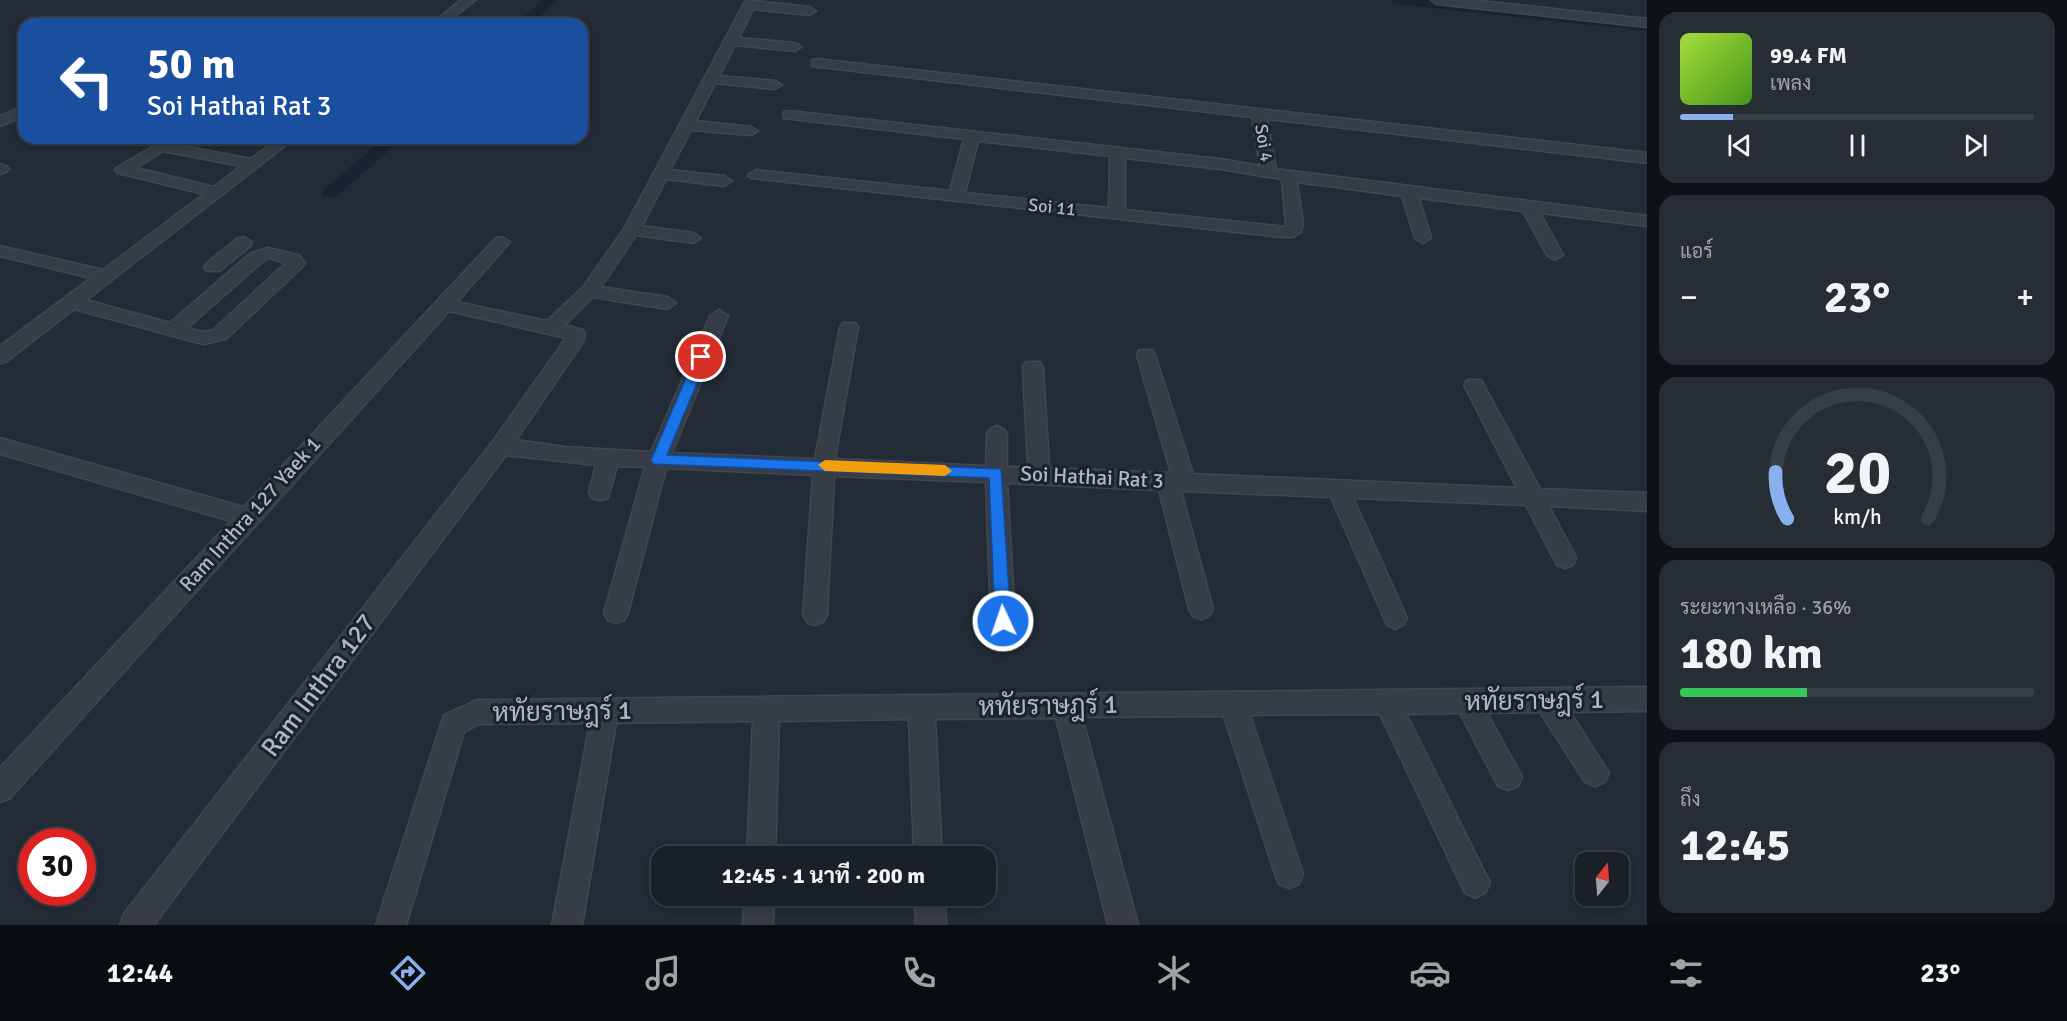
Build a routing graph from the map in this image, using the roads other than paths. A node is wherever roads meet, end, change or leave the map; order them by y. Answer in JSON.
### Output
{"nodes":[{"id":1,"x":469,"y":0,"type":"edge"},
{"id":2,"x":1437,"y":0,"type":"edge"},
{"id":3,"x":751,"y":2,"type":"edge"},
{"id":4,"x":810,"y":11,"type":"dead end"},
{"id":5,"x":446,"y":18,"type":"edge"},
{"id":6,"x":1647,"y":23,"type":"edge"},
{"id":7,"x":731,"y":41,"type":"junction"},
{"id":8,"x":795,"y":46,"type":"dead end"},
{"id":9,"x":817,"y":63,"type":"dead end"},
{"id":10,"x":711,"y":79,"type":"junction"},
{"id":11,"x":775,"y":85,"type":"dead end"},
{"id":12,"x":18,"y":113,"type":"edge"},
{"id":13,"x":1259,"y":114,"type":"junction"},
{"id":14,"x":789,"y":115,"type":"dead end"},
{"id":15,"x":0,"y":122,"type":"edge"},
{"id":16,"x":687,"y":125,"type":"junction"},
{"id":17,"x":751,"y":131,"type":"dead end"},
{"id":18,"x":972,"y":137,"type":"junction"},
{"id":19,"x":280,"y":144,"type":"edge"},
{"id":20,"x":1118,"y":154,"type":"junction"},
{"id":21,"x":1647,"y":158,"type":"edge"},
{"id":22,"x":253,"y":164,"type":"junction"},
{"id":23,"x":1269,"y":172,"type":"junction"},
{"id":24,"x":661,"y":174,"type":"junction"},
{"id":25,"x":756,"y":175,"type":"dead end"},
{"id":26,"x":1289,"y":177,"type":"junction"},
{"id":27,"x":724,"y":181,"type":"dead end"},
{"id":28,"x":217,"y":192,"type":"junction"},
{"id":29,"x":1409,"y":192,"type":"junction"},
{"id":30,"x":956,"y":198,"type":"junction"},
{"id":31,"x":1529,"y":207,"type":"junction"},
{"id":32,"x":1117,"y":213,"type":"junction"},
{"id":33,"x":1647,"y":221,"type":"edge"},
{"id":34,"x":632,"y":230,"type":"junction"},
{"id":35,"x":693,"y":237,"type":"dead end"},
{"id":36,"x":1423,"y":238,"type":"dead end"},
{"id":37,"x":502,"y":242,"type":"dead end"},
{"id":38,"x":2,"y":254,"type":"edge"},
{"id":39,"x":1555,"y":255,"type":"dead end"},
{"id":40,"x":257,"y":257,"type":"junction"},
{"id":41,"x":213,"y":267,"type":"dead end"},
{"id":42,"x":106,"y":276,"type":"junction"},
{"id":43,"x":589,"y":291,"type":"junction"},
{"id":44,"x":71,"y":302,"type":"junction"},
{"id":45,"x":667,"y":303,"type":"dead end"},
{"id":46,"x":442,"y":304,"type":"junction"},
{"id":47,"x":719,"y":316,"type":"dead end"},
{"id":48,"x":849,"y":327,"type":"dead end"},
{"id":49,"x":551,"y":328,"type":"junction"},
{"id":50,"x":173,"y":330,"type":"junction"},
{"id":51,"x":1146,"y":355,"type":"dead end"},
{"id":52,"x":0,"y":357,"type":"edge"},
{"id":53,"x":1033,"y":367,"type":"dead end"},
{"id":54,"x":1474,"y":385,"type":"dead end"},
{"id":55,"x":997,"y":434,"type":"dead end"},
{"id":56,"x":0,"y":446,"type":"edge"},
{"id":57,"x":501,"y":446,"type":"junction"},
{"id":58,"x":608,"y":457,"type":"junction"},
{"id":59,"x":658,"y":460,"type":"junction"},
{"id":60,"x":824,"y":465,"type":"junction"},
{"id":61,"x":996,"y":473,"type":"junction"},
{"id":62,"x":1039,"y":475,"type":"junction"},
{"id":63,"x":1176,"y":482,"type":"junction"},
{"id":64,"x":1338,"y":488,"type":"junction"},
{"id":65,"x":600,"y":492,"type":"dead end"},
{"id":66,"x":1533,"y":497,"type":"junction"},
{"id":67,"x":1647,"y":502,"type":"edge"},
{"id":68,"x":247,"y":517,"type":"junction"},
{"id":69,"x":1565,"y":558,"type":"dead end"},
{"id":70,"x":1201,"y":609,"type":"dead end"},
{"id":71,"x":616,"y":613,"type":"dead end"},
{"id":72,"x":815,"y":615,"type":"dead end"},
{"id":73,"x":1395,"y":618,"type":"dead end"},
{"id":74,"x":1003,"y":621,"type":"dead end"},
{"id":75,"x":1647,"y":699,"type":"edge"},
{"id":76,"x":1547,"y":700,"type":"junction"},
{"id":77,"x":1467,"y":701,"type":"junction"},
{"id":78,"x":1387,"y":702,"type":"junction"},
{"id":79,"x":1233,"y":704,"type":"junction"},
{"id":80,"x":1066,"y":705,"type":"junction"},
{"id":81,"x":922,"y":707,"type":"junction"},
{"id":82,"x":766,"y":708,"type":"junction"},
{"id":83,"x":605,"y":710,"type":"junction"},
{"id":84,"x":1595,"y":773,"type":"dead end"},
{"id":85,"x":1508,"y":777,"type":"dead end"},
{"id":86,"x":0,"y":788,"type":"edge"},
{"id":87,"x":761,"y":846,"type":"edge"},
{"id":88,"x":928,"y":846,"type":"edge"},
{"id":89,"x":1289,"y":874,"type":"dead end"},
{"id":90,"x":1475,"y":883,"type":"dead end"},
{"id":91,"x":759,"y":906,"type":"edge"},
{"id":92,"x":930,"y":906,"type":"edge"},
{"id":93,"x":135,"y":925,"type":"edge"},
{"id":94,"x":391,"y":925,"type":"edge"},
{"id":95,"x":567,"y":925,"type":"edge"},
{"id":96,"x":758,"y":925,"type":"edge"},
{"id":97,"x":931,"y":925,"type":"edge"},
{"id":98,"x":1123,"y":925,"type":"edge"}],
"edges":[{"from":1,"to":5,"type":"street"},
{"from":2,"to":6,"type":"street"},
{"from":3,"to":4,"type":"street"},
{"from":3,"to":7,"type":"street"},
{"from":7,"to":8,"type":"street"},
{"from":7,"to":10,"type":"street"},
{"from":9,"to":13,"type":"street"},
{"from":10,"to":11,"type":"street"},
{"from":10,"to":16,"type":"street"},
{"from":12,"to":15,"type":"street"},
{"from":13,"to":21,"type":"street"},
{"from":13,"to":23,"type":"street","name":"Soi 4"},
{"from":14,"to":18,"type":"street"},
{"from":16,"to":17,"type":"street"},
{"from":16,"to":24,"type":"street"},
{"from":18,"to":20,"type":"street"},
{"from":18,"to":30,"type":"street"},
{"from":19,"to":22,"type":"street"},
{"from":20,"to":23,"type":"street"},
{"from":20,"to":32,"type":"street"},
{"from":22,"to":28,"type":"street"},
{"from":22,"to":28,"type":"street"},
{"from":23,"to":26,"type":"street"},
{"from":24,"to":27,"type":"street"},
{"from":24,"to":34,"type":"street"},
{"from":25,"to":30,"type":"street","name":"Soi 11"},
{"from":26,"to":29,"type":"street"},
{"from":26,"to":32,"type":"street","name":"Soi 11"},
{"from":28,"to":42,"type":"street"},
{"from":29,"to":31,"type":"street"},
{"from":29,"to":36,"type":"street"},
{"from":30,"to":32,"type":"street","name":"Soi 11"},
{"from":31,"to":33,"type":"street"},
{"from":31,"to":39,"type":"street"},
{"from":34,"to":35,"type":"street"},
{"from":34,"to":43,"type":"street"},
{"from":37,"to":46,"type":"street","name":"Ram Inthra 127 Yaek 1"},
{"from":38,"to":42,"type":"street"},
{"from":40,"to":41,"type":"street"},
{"from":40,"to":50,"type":"street"},
{"from":40,"to":50,"type":"street"},
{"from":42,"to":44,"type":"street"},
{"from":43,"to":45,"type":"street"},
{"from":43,"to":49,"type":"street"},
{"from":44,"to":50,"type":"street"},
{"from":44,"to":52,"type":"street"},
{"from":46,"to":49,"type":"street"},
{"from":46,"to":68,"type":"street","name":"Ram Inthra 127 Yaek 1"},
{"from":47,"to":59,"type":"street"},
{"from":48,"to":60,"type":"street"},
{"from":49,"to":57,"type":"street","name":"Ram Inthra 127"},
{"from":51,"to":63,"type":"street"},
{"from":53,"to":62,"type":"street"},
{"from":54,"to":66,"type":"street"},
{"from":55,"to":61,"type":"street"},
{"from":56,"to":68,"type":"street"},
{"from":57,"to":58,"type":"street","name":"Soi Hathai Rat 3"},
{"from":57,"to":93,"type":"street","name":"Ram Inthra 127"},
{"from":58,"to":59,"type":"street","name":"Soi Hathai Rat 3"},
{"from":58,"to":65,"type":"street"},
{"from":59,"to":60,"type":"street","name":"Soi Hathai Rat 3"},
{"from":59,"to":71,"type":"street"},
{"from":60,"to":61,"type":"street","name":"Soi Hathai Rat 3"},
{"from":60,"to":72,"type":"street"},
{"from":61,"to":62,"type":"street","name":"Soi Hathai Rat 3"},
{"from":61,"to":74,"type":"street"},
{"from":62,"to":63,"type":"street","name":"Soi Hathai Rat 3"},
{"from":63,"to":64,"type":"street","name":"Soi Hathai Rat 3"},
{"from":63,"to":70,"type":"street"},
{"from":64,"to":66,"type":"street","name":"Soi Hathai Rat 3"},
{"from":64,"to":73,"type":"street"},
{"from":66,"to":67,"type":"street","name":"Soi Hathai Rat 3"},
{"from":66,"to":69,"type":"street"},
{"from":68,"to":86,"type":"street","name":"Ram Inthra 127 Yaek 1"},
{"from":75,"to":76,"type":"street","name":"หทัยราษฎร์ 1"},
{"from":76,"to":77,"type":"street","name":"หทัยราษฎร์ 1"},
{"from":76,"to":84,"type":"street"},
{"from":77,"to":78,"type":"street","name":"หทัยราษฎร์ 1"},
{"from":77,"to":85,"type":"street"},
{"from":78,"to":79,"type":"street","name":"หทัยราษฎร์ 1"},
{"from":78,"to":90,"type":"street"},
{"from":79,"to":80,"type":"street","name":"หทัยราษฎร์ 1"},
{"from":79,"to":89,"type":"street"},
{"from":80,"to":81,"type":"street","name":"หทัยราษฎร์ 1"},
{"from":80,"to":98,"type":"street"},
{"from":81,"to":82,"type":"street","name":"หทัยราษฎร์ 1"},
{"from":81,"to":88,"type":"street"},
{"from":82,"to":83,"type":"street","name":"หทัยราษฎร์ 1"},
{"from":82,"to":87,"type":"street"},
{"from":83,"to":94,"type":"street","name":"หทัยราษฎร์ 1"},
{"from":83,"to":95,"type":"street"},
{"from":91,"to":96,"type":"street"},
{"from":92,"to":97,"type":"street"}]}
